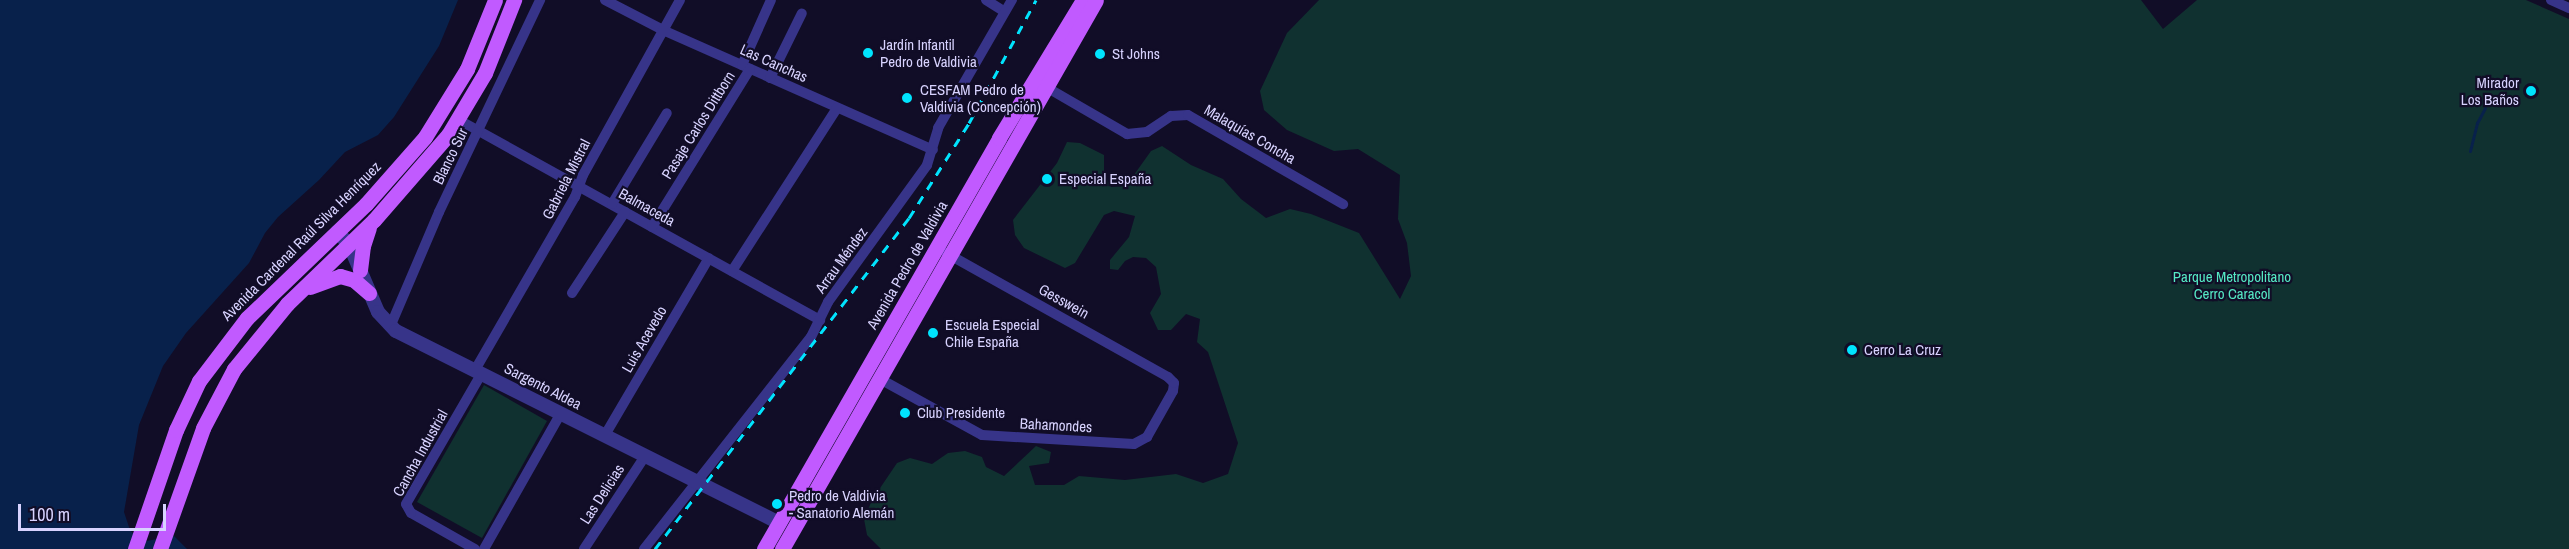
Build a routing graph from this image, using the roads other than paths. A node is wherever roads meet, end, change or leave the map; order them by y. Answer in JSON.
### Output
{"nodes":[{"id":1,"x":495,"y":0,"type":"edge"},
{"id":2,"x":513,"y":0,"type":"edge"},
{"id":3,"x":540,"y":0,"type":"edge"},
{"id":4,"x":605,"y":0,"type":"edge"},
{"id":5,"x":680,"y":0,"type":"edge"},
{"id":6,"x":771,"y":0,"type":"edge"},
{"id":7,"x":986,"y":0,"type":"edge"},
{"id":8,"x":1012,"y":0,"type":"edge"},
{"id":9,"x":1083,"y":0,"type":"edge"},
{"id":10,"x":1096,"y":0,"type":"edge"},
{"id":11,"x":2551,"y":0,"type":"edge"},
{"id":12,"x":2569,"y":8,"type":"edge"},
{"id":13,"x":1005,"y":12,"type":"junction"},
{"id":14,"x":802,"y":13,"type":"dead end"},
{"id":15,"x":665,"y":31,"type":"junction"},
{"id":16,"x":746,"y":67,"type":"junction"},
{"id":17,"x":770,"y":78,"type":"junction"},
{"id":18,"x":1046,"y":87,"type":"junction"},
{"id":19,"x":837,"y":108,"type":"junction"},
{"id":20,"x":667,"y":113,"type":"dead end"},
{"id":21,"x":459,"y":120,"type":"junction"},
{"id":22,"x":479,"y":131,"type":"junction"},
{"id":23,"x":933,"y":150,"type":"junction"},
{"id":24,"x":579,"y":187,"type":"junction"},
{"id":25,"x":612,"y":204,"type":"junction"},
{"id":26,"x":1343,"y":204,"type":"dead end"},
{"id":27,"x":625,"y":212,"type":"junction"},
{"id":28,"x":374,"y":220,"type":"junction"},
{"id":29,"x":652,"y":227,"type":"junction"},
{"id":30,"x":337,"y":232,"type":"junction"},
{"id":31,"x":349,"y":244,"type":"junction"},
{"id":32,"x":944,"y":252,"type":"junction"},
{"id":33,"x":709,"y":258,"type":"junction"},
{"id":34,"x":360,"y":270,"type":"junction"},
{"id":35,"x":732,"y":271,"type":"junction"},
{"id":36,"x":299,"y":292,"type":"junction"},
{"id":37,"x":369,"y":293,"type":"junction"},
{"id":38,"x":572,"y":294,"type":"dead end"},
{"id":39,"x":820,"y":320,"type":"junction"},
{"id":40,"x":390,"y":327,"type":"junction"},
{"id":41,"x":478,"y":372,"type":"junction"},
{"id":42,"x":880,"y":379,"type":"junction"},
{"id":43,"x":1174,"y":383,"type":"joint"},
{"id":44,"x":561,"y":414,"type":"junction"},
{"id":45,"x":605,"y":435,"type":"junction"},
{"id":46,"x":645,"y":456,"type":"junction"},
{"id":47,"x":697,"y":482,"type":"junction"},
{"id":48,"x":798,"y":522,"type":"junction"},
{"id":49,"x":779,"y":523,"type":"junction"},
{"id":50,"x":784,"y":546,"type":"edge"},
{"id":51,"x":135,"y":549,"type":"edge"},
{"id":52,"x":160,"y":549,"type":"edge"},
{"id":53,"x":475,"y":549,"type":"edge"},
{"id":54,"x":484,"y":549,"type":"edge"},
{"id":55,"x":584,"y":549,"type":"edge"},
{"id":56,"x":645,"y":549,"type":"edge"},
{"id":57,"x":764,"y":549,"type":"edge"}],
"edges":[{"from":1,"to":30,"type":"main road","name":"Avenida Cardenal Raúl Silva Henríquez"},
{"from":2,"to":21,"type":"main road"},
{"from":3,"to":22,"type":"street","name":"Blanco Sur"},
{"from":4,"to":15,"type":"street","name":"Las Canchas"},
{"from":5,"to":15,"type":"street","name":"Gabriela Mistral"},
{"from":6,"to":16,"type":"street","name":"Pasaje Carlos Dittborn"},
{"from":7,"to":13,"type":"street"},
{"from":8,"to":13,"type":"street","name":"Arrau Méndez"},
{"from":9,"to":32,"type":"main road","name":"Avenida Pedro de Valdivia"},
{"from":10,"to":18,"type":"main road","name":"Avenida Pedro de Valdivia"},
{"from":11,"to":12,"type":"street"},
{"from":13,"to":23,"type":"street","name":"Arrau Méndez"},
{"from":14,"to":17,"type":"street"},
{"from":15,"to":16,"type":"street","name":"Las Canchas"},
{"from":15,"to":24,"type":"street","name":"Gabriela Mistral"},
{"from":16,"to":17,"type":"street","name":"Las Canchas"},
{"from":16,"to":29,"type":"street","name":"Pasaje Carlos Dittborn"},
{"from":17,"to":19,"type":"street","name":"Las Canchas"},
{"from":18,"to":26,"type":"street","name":"Malaquías Concha"},
{"from":18,"to":32,"type":"main road","name":"Avenida Pedro de Valdivia"},
{"from":19,"to":23,"type":"street","name":"Las Canchas"},
{"from":19,"to":35,"type":"street"},
{"from":20,"to":25,"type":"street"},
{"from":21,"to":22,"type":"street","name":"Balmaceda"},
{"from":21,"to":28,"type":"main road"},
{"from":22,"to":24,"type":"street","name":"Balmaceda"},
{"from":22,"to":40,"type":"street","name":"Blanco Sur"},
{"from":23,"to":39,"type":"street","name":"Arrau Méndez"},
{"from":24,"to":25,"type":"street","name":"Balmaceda"},
{"from":24,"to":41,"type":"street","name":"Gabriela Mistral"},
{"from":25,"to":27,"type":"street","name":"Balmaceda"},
{"from":27,"to":29,"type":"street","name":"Balmaceda"},
{"from":27,"to":38,"type":"street"},
{"from":28,"to":31,"type":"main road"},
{"from":28,"to":34,"type":"main road"},
{"from":29,"to":33,"type":"street","name":"Balmaceda"},
{"from":30,"to":31,"type":"street","name":"Sargento Aldea"},
{"from":30,"to":51,"type":"main road","name":"Avenida Cardenal Raúl Silva Henríquez"},
{"from":31,"to":34,"type":"street","name":"Sargento Aldea"},
{"from":31,"to":36,"type":"main road"},
{"from":32,"to":42,"type":"main road","name":"Avenida Pedro de Valdivia"},
{"from":32,"to":43,"type":"street","name":"Gesswein"},
{"from":32,"to":49,"type":"main road","name":"Avenida Pedro de Valdivia"},
{"from":33,"to":35,"type":"street","name":"Balmaceda"},
{"from":33,"to":45,"type":"street","name":"Luis Acevedo"},
{"from":34,"to":37,"type":"street","name":"Sargento Aldea"},
{"from":35,"to":39,"type":"street","name":"Balmaceda"},
{"from":36,"to":37,"type":"main road"},
{"from":36,"to":52,"type":"main road"},
{"from":37,"to":40,"type":"street","name":"Sargento Aldea"},
{"from":39,"to":47,"type":"street","name":"Arrau Méndez"},
{"from":40,"to":41,"type":"street","name":"Sargento Aldea"},
{"from":41,"to":44,"type":"street","name":"Sargento Aldea"},
{"from":41,"to":53,"type":"street","name":"Cancha Industrial"},
{"from":42,"to":43,"type":"street","name":"Bahamondes"},
{"from":42,"to":48,"type":"main road","name":"Avenida Pedro de Valdivia"},
{"from":44,"to":45,"type":"street","name":"Sargento Aldea"},
{"from":44,"to":54,"type":"street"},
{"from":45,"to":46,"type":"street","name":"Sargento Aldea"},
{"from":46,"to":47,"type":"street","name":"Sargento Aldea"},
{"from":46,"to":55,"type":"street","name":"Las Delicias"},
{"from":47,"to":49,"type":"street","name":"Sargento Aldea"},
{"from":47,"to":56,"type":"street","name":"Arrau Méndez"},
{"from":48,"to":49,"type":"main road"},
{"from":48,"to":50,"type":"main road","name":"Avenida Pedro de Valdivia"},
{"from":49,"to":50,"type":"main road"},
{"from":49,"to":57,"type":"main road","name":"Avenida Pedro de Valdivia"}]}
